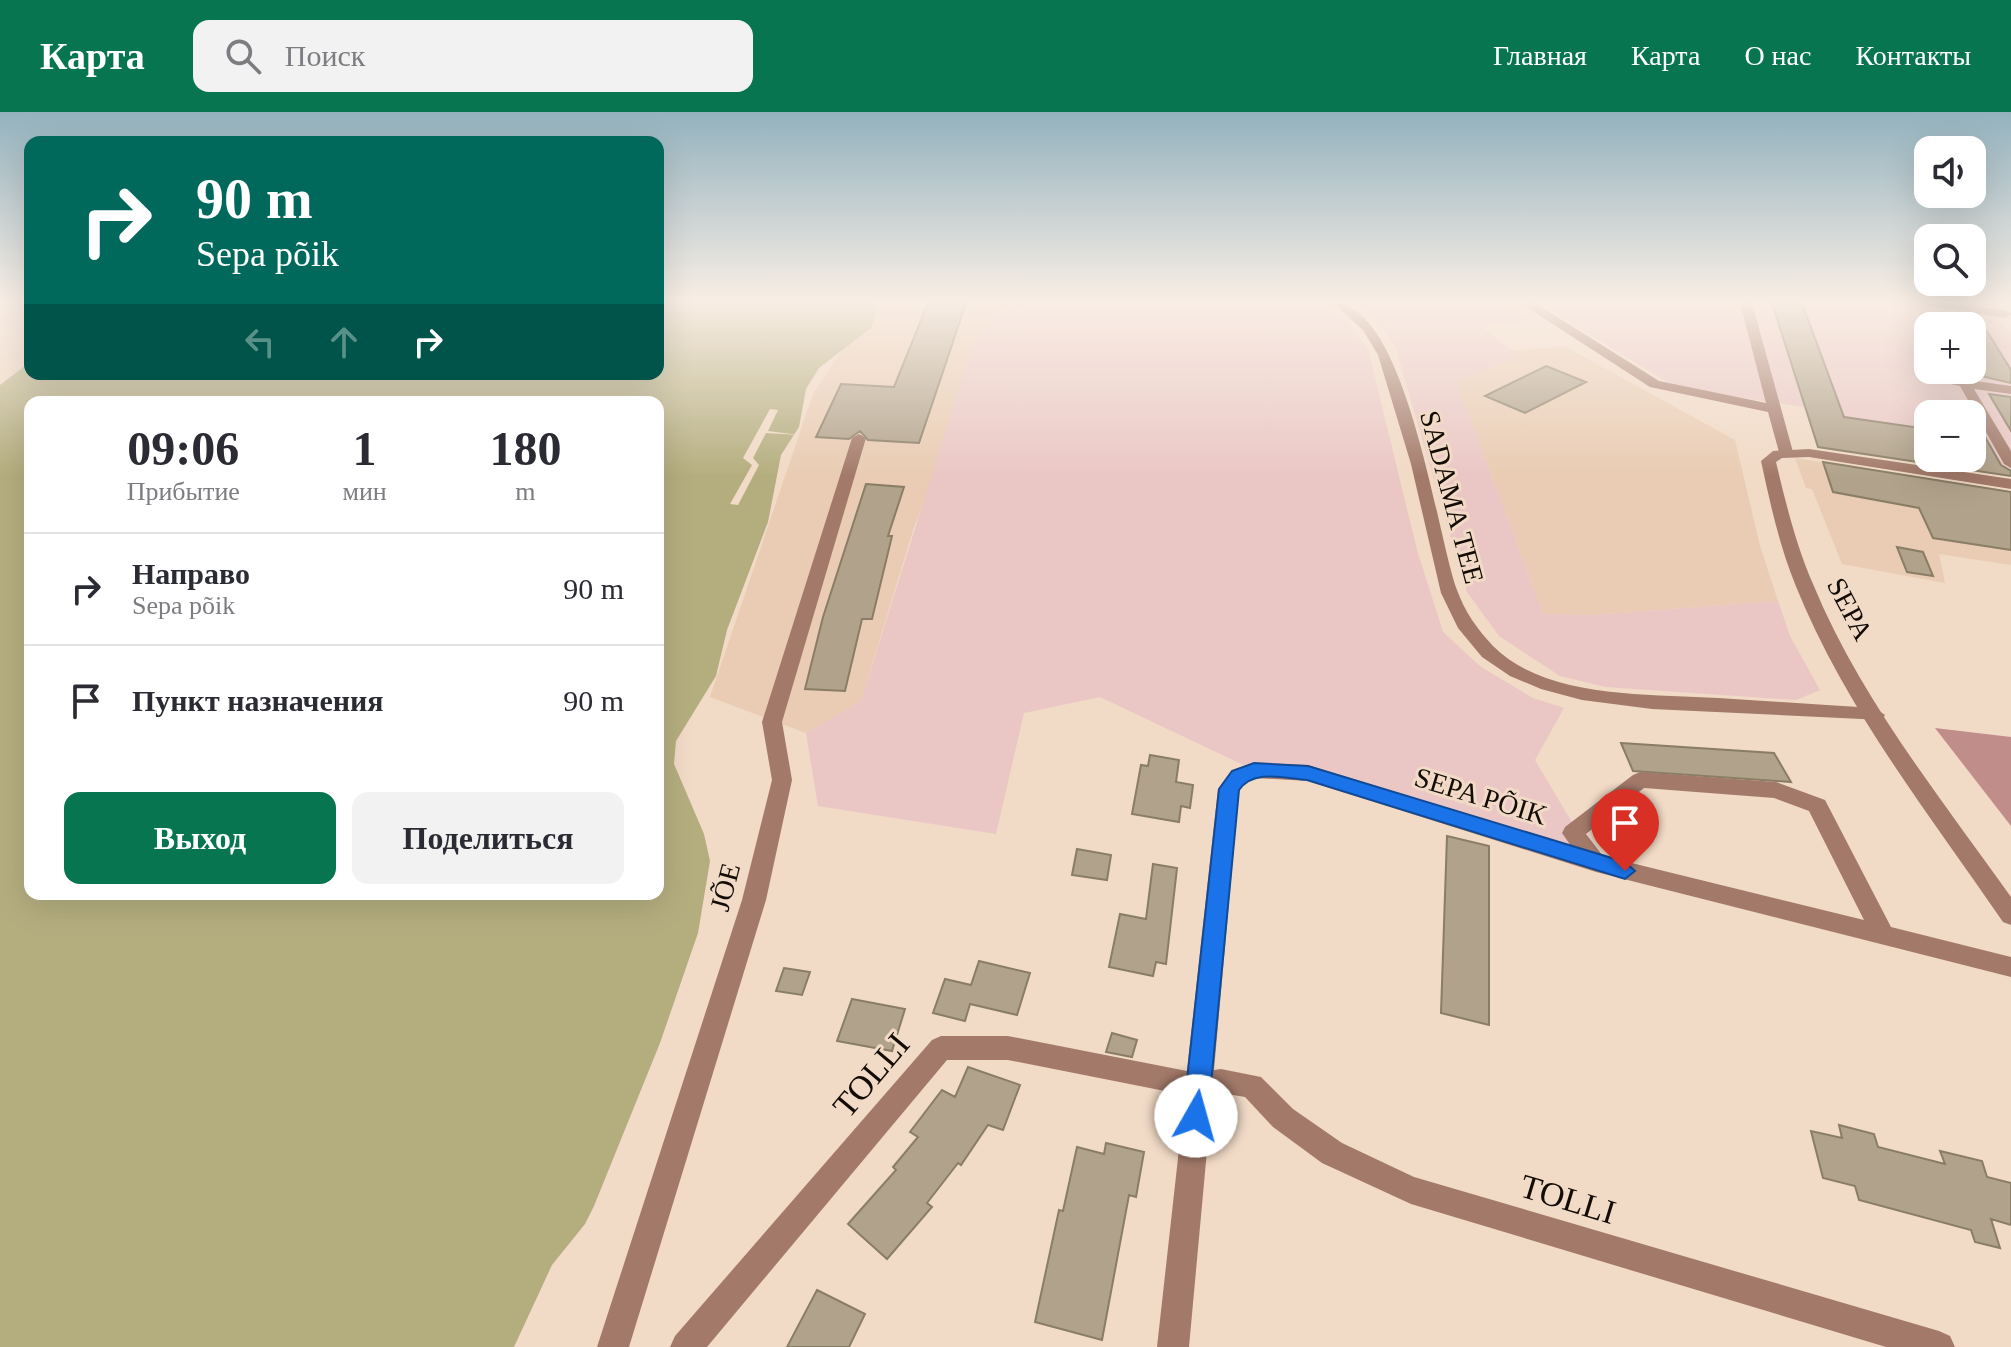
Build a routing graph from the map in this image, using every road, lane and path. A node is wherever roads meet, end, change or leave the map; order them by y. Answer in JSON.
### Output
{"nodes":[{"id":1,"x":1387,"y":361,"type":"edge"},
{"id":2,"x":1615,"y":361,"type":"edge"},
{"id":3,"x":1762,"y":361,"type":"edge"},
{"id":4,"x":1986,"y":383,"type":"edge"},
{"id":5,"x":1965,"y":384,"type":"edge"},
{"id":6,"x":2011,"y":390,"type":"edge"},
{"id":7,"x":1775,"y":409,"type":"junction"},
{"id":8,"x":859,"y":438,"type":"dead end"},
{"id":9,"x":1786,"y":452,"type":"junction"},
{"id":10,"x":2011,"y":464,"type":"edge"},
{"id":11,"x":2011,"y":484,"type":"edge"},
{"id":12,"x":1875,"y":715,"type":"junction"},
{"id":13,"x":1596,"y":863,"type":"junction"},
{"id":14,"x":2011,"y":915,"type":"edge"},
{"id":15,"x":1883,"y":935,"type":"junction"},
{"id":16,"x":2011,"y":967,"type":"edge"},
{"id":17,"x":1199,"y":1086,"type":"junction"},
{"id":18,"x":613,"y":1347,"type":"edge"},
{"id":19,"x":686,"y":1347,"type":"edge"},
{"id":20,"x":1173,"y":1347,"type":"edge"},
{"id":21,"x":1939,"y":1347,"type":"edge"}],
"edges":[{"from":1,"to":12,"type":"street","name":"SADAMA TEE"},
{"from":2,"to":7,"type":"street"},
{"from":3,"to":7,"type":"street"},
{"from":4,"to":6,"type":"street"},
{"from":5,"to":10,"type":"street"},
{"from":7,"to":9,"type":"street"},
{"from":8,"to":18,"type":"street","name":"JÕE"},
{"from":9,"to":11,"type":"street"},
{"from":9,"to":12,"type":"street","name":"SEPA"},
{"from":12,"to":14,"type":"street","name":"SEPA"},
{"from":13,"to":15,"type":"street","name":"SEPA PÕIK"},
{"from":13,"to":15,"type":"street"},
{"from":13,"to":17,"type":"street","name":"SEPA PÕIK"},
{"from":15,"to":16,"type":"street","name":"SEPA PÕIK"},
{"from":17,"to":19,"type":"street","name":"TOLLI"},
{"from":17,"to":20,"type":"street"},
{"from":17,"to":21,"type":"street","name":"TOLLI"}]}
